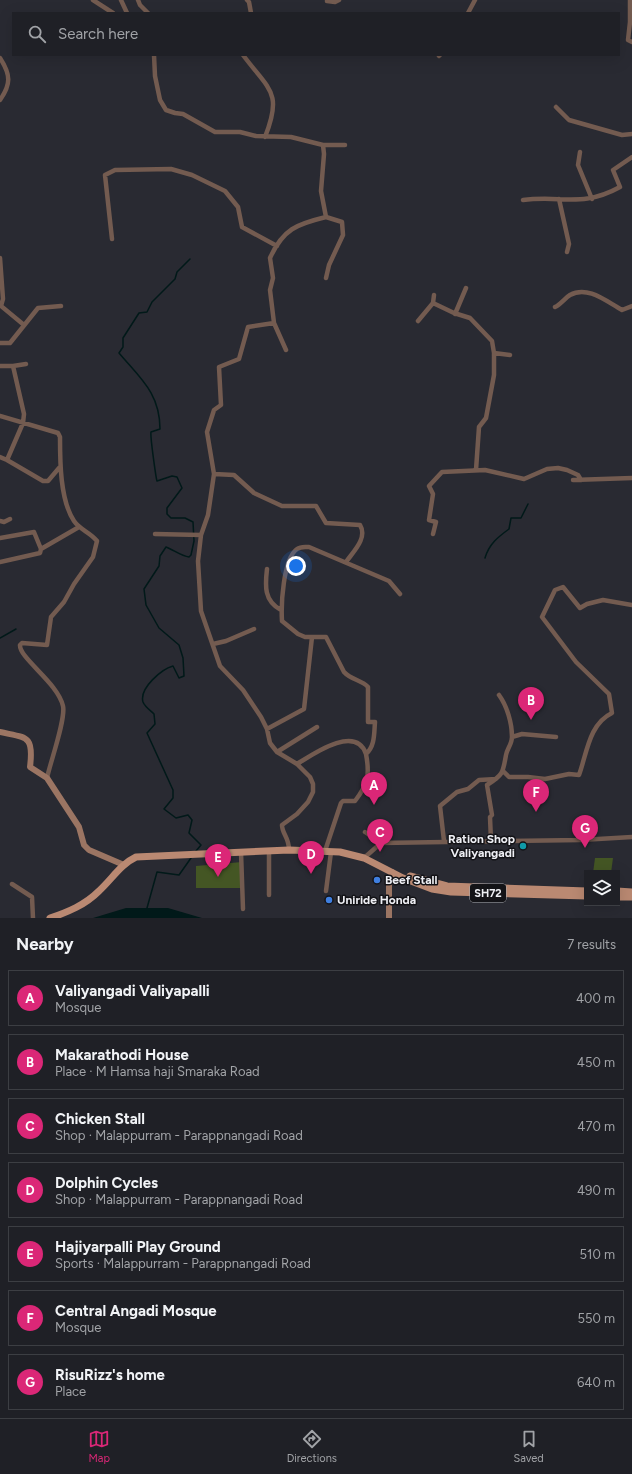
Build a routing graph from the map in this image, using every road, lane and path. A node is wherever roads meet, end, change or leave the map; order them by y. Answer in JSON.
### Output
{"nodes":[{"id":1,"x":93,"y":0,"type":"edge"},
{"id":2,"x":121,"y":0,"type":"edge"},
{"id":3,"x":138,"y":0,"type":"edge"},
{"id":4,"x":247,"y":0,"type":"edge"},
{"id":5,"x":339,"y":0,"type":"edge"},
{"id":6,"x":475,"y":0,"type":"edge"},
{"id":7,"x":630,"y":0,"type":"edge"},
{"id":8,"x":327,"y":1,"type":"edge"},
{"id":9,"x":111,"y":12,"type":"edge"},
{"id":10,"x":127,"y":12,"type":"edge"},
{"id":11,"x":147,"y":12,"type":"edge"},
{"id":12,"x":251,"y":12,"type":"edge"},
{"id":13,"x":469,"y":12,"type":"edge"},
{"id":14,"x":632,"y":42,"type":"edge"},
{"id":15,"x":154,"y":56,"type":"edge"},
{"id":16,"x":244,"y":56,"type":"edge"},
{"id":17,"x":0,"y":58,"type":"edge"},
{"id":18,"x":0,"y":100,"type":"edge"},
{"id":19,"x":556,"y":107,"type":"dead end"},
{"id":20,"x":632,"y":134,"type":"edge"},
{"id":21,"x":265,"y":137,"type":"junction"},
{"id":22,"x":323,"y":145,"type":"junction"},
{"id":23,"x":345,"y":145,"type":"dead end"},
{"id":24,"x":580,"y":152,"type":"dead end"},
{"id":25,"x":632,"y":157,"type":"edge"},
{"id":26,"x":559,"y":199,"type":"junction"},
{"id":27,"x":592,"y":199,"type":"junction"},
{"id":28,"x":523,"y":200,"type":"dead end"},
{"id":29,"x":326,"y":217,"type":"junction"},
{"id":30,"x":112,"y":239,"type":"dead end"},
{"id":31,"x":277,"y":246,"type":"junction"},
{"id":32,"x":567,"y":252,"type":"dead end"},
{"id":33,"x":0,"y":258,"type":"edge"},
{"id":34,"x":326,"y":278,"type":"dead end"},
{"id":35,"x":466,"y":288,"type":"dead end"},
{"id":36,"x":434,"y":295,"type":"dead end"},
{"id":37,"x":433,"y":303,"type":"junction"},
{"id":38,"x":1,"y":306,"type":"edge"},
{"id":39,"x":61,"y":306,"type":"dead end"},
{"id":40,"x":632,"y":306,"type":"edge"},
{"id":41,"x":555,"y":307,"type":"dead end"},
{"id":42,"x":456,"y":314,"type":"junction"},
{"id":43,"x":418,"y":321,"type":"dead end"},
{"id":44,"x":274,"y":323,"type":"junction"},
{"id":45,"x":24,"y":325,"type":"junction"},
{"id":46,"x":0,"y":343,"type":"edge"},
{"id":47,"x":286,"y":350,"type":"dead end"},
{"id":48,"x":494,"y":353,"type":"junction"},
{"id":49,"x":510,"y":355,"type":"dead end"},
{"id":50,"x":26,"y":364,"type":"dead end"},
{"id":51,"x":0,"y":366,"type":"edge"},
{"id":52,"x":13,"y":366,"type":"junction"},
{"id":53,"x":0,"y":416,"type":"edge"},
{"id":54,"x":23,"y":423,"type":"junction"},
{"id":55,"x":0,"y":457,"type":"edge"},
{"id":56,"x":7,"y":460,"type":"junction"},
{"id":57,"x":59,"y":468,"type":"junction"},
{"id":58,"x":476,"y":470,"type":"junction"},
{"id":59,"x":214,"y":474,"type":"junction"},
{"id":60,"x":632,"y":478,"type":"edge"},
{"id":61,"x":573,"y":480,"type":"dead end"},
{"id":62,"x":581,"y":480,"type":"junction"},
{"id":63,"x":10,"y":519,"type":"dead end"},
{"id":64,"x":0,"y":521,"type":"edge"},
{"id":65,"x":79,"y":527,"type":"junction"},
{"id":66,"x":155,"y":534,"type":"dead end"},
{"id":67,"x":433,"y":534,"type":"dead end"},
{"id":68,"x":199,"y":535,"type":"junction"},
{"id":69,"x":0,"y":538,"type":"edge"},
{"id":70,"x":41,"y":549,"type":"junction"},
{"id":71,"x":0,"y":562,"type":"edge"},
{"id":72,"x":346,"y":562,"type":"junction"},
{"id":73,"x":267,"y":569,"type":"dead end"},
{"id":74,"x":400,"y":594,"type":"dead end"},
{"id":75,"x":632,"y":605,"type":"edge"},
{"id":76,"x":281,"y":610,"type":"junction"},
{"id":77,"x":254,"y":629,"type":"dead end"},
{"id":78,"x":312,"y":637,"type":"junction"},
{"id":79,"x":212,"y":644,"type":"junction"},
{"id":80,"x":500,"y":695,"type":"dead end"},
{"id":81,"x":317,"y":727,"type":"dead end"},
{"id":82,"x":267,"y":729,"type":"junction"},
{"id":83,"x":0,"y":732,"type":"edge"},
{"id":84,"x":512,"y":737,"type":"junction"},
{"id":85,"x":556,"y":737,"type":"dead end"},
{"id":86,"x":278,"y":752,"type":"junction"},
{"id":87,"x":366,"y":754,"type":"junction"},
{"id":88,"x":297,"y":764,"type":"junction"},
{"id":89,"x":503,"y":771,"type":"junction"},
{"id":90,"x":47,"y":778,"type":"junction"},
{"id":91,"x":498,"y":779,"type":"junction"},
{"id":92,"x":365,"y":832,"type":"dead end"},
{"id":93,"x":632,"y":837,"type":"edge"},
{"id":94,"x":444,"y":841,"type":"junction"},
{"id":95,"x":491,"y":841,"type":"junction"},
{"id":96,"x":381,"y":843,"type":"junction"},
{"id":97,"x":289,"y":850,"type":"junction"},
{"id":98,"x":269,"y":851,"type":"junction"},
{"id":99,"x":328,"y":851,"type":"junction"},
{"id":100,"x":241,"y":852,"type":"junction"},
{"id":101,"x":364,"y":858,"type":"junction"},
{"id":102,"x":124,"y":865,"type":"junction"},
{"id":103,"x":392,"y":872,"type":"junction"},
{"id":104,"x":12,"y":884,"type":"dead end"},
{"id":105,"x":326,"y":891,"type":"dead end"},
{"id":106,"x":584,"y":891,"type":"edge"},
{"id":107,"x":620,"y":892,"type":"edge"},
{"id":108,"x":632,"y":892,"type":"edge"},
{"id":109,"x":270,"y":895,"type":"dead end"},
{"id":110,"x":584,"y":896,"type":"edge"},
{"id":111,"x":620,"y":897,"type":"edge"},
{"id":112,"x":632,"y":897,"type":"edge"},
{"id":113,"x":243,"y":909,"type":"dead end"},
{"id":114,"x":33,"y":918,"type":"edge"},
{"id":115,"x":50,"y":918,"type":"edge"},
{"id":116,"x":389,"y":918,"type":"edge"}],
"edges":[{"from":1,"to":9,"type":"street"},
{"from":2,"to":10,"type":"street"},
{"from":3,"to":11,"type":"street"},
{"from":4,"to":12,"type":"street"},
{"from":5,"to":8,"type":"street"},
{"from":6,"to":13,"type":"street"},
{"from":7,"to":14,"type":"street"},
{"from":15,"to":21,"type":"street"},
{"from":16,"to":21,"type":"street"},
{"from":17,"to":18,"type":"street"},
{"from":19,"to":20,"type":"street"},
{"from":21,"to":22,"type":"street"},
{"from":22,"to":23,"type":"street"},
{"from":22,"to":29,"type":"street"},
{"from":24,"to":27,"type":"street"},
{"from":25,"to":27,"type":"street"},
{"from":26,"to":27,"type":"street"},
{"from":26,"to":28,"type":"street"},
{"from":26,"to":32,"type":"street"},
{"from":29,"to":31,"type":"street"},
{"from":29,"to":34,"type":"street"},
{"from":30,"to":31,"type":"street"},
{"from":31,"to":44,"type":"street"},
{"from":33,"to":38,"type":"street"},
{"from":35,"to":42,"type":"street"},
{"from":36,"to":37,"type":"street"},
{"from":37,"to":42,"type":"street"},
{"from":37,"to":43,"type":"street"},
{"from":38,"to":45,"type":"street"},
{"from":39,"to":45,"type":"street"},
{"from":40,"to":41,"type":"street"},
{"from":42,"to":48,"type":"street"},
{"from":44,"to":47,"type":"street"},
{"from":44,"to":59,"type":"street"},
{"from":45,"to":46,"type":"street"},
{"from":48,"to":49,"type":"street"},
{"from":48,"to":58,"type":"street"},
{"from":50,"to":52,"type":"street"},
{"from":51,"to":52,"type":"street"},
{"from":52,"to":54,"type":"street"},
{"from":53,"to":54,"type":"street"},
{"from":54,"to":56,"type":"street"},
{"from":54,"to":57,"type":"street"},
{"from":55,"to":56,"type":"street"},
{"from":56,"to":57,"type":"street"},
{"from":57,"to":65,"type":"street"},
{"from":58,"to":62,"type":"street"},
{"from":58,"to":67,"type":"street"},
{"from":59,"to":68,"type":"street"},
{"from":59,"to":72,"type":"street"},
{"from":60,"to":62,"type":"street"},
{"from":61,"to":62,"type":"street"},
{"from":63,"to":64,"type":"street"},
{"from":65,"to":70,"type":"street"},
{"from":65,"to":90,"type":"street"},
{"from":66,"to":68,"type":"street"},
{"from":68,"to":79,"type":"street"},
{"from":69,"to":70,"type":"street"},
{"from":70,"to":71,"type":"street"},
{"from":72,"to":74,"type":"street"},
{"from":72,"to":76,"type":"street"},
{"from":73,"to":76,"type":"street"},
{"from":75,"to":89,"type":"street"},
{"from":76,"to":78,"type":"street"},
{"from":77,"to":79,"type":"street"},
{"from":78,"to":82,"type":"street"},
{"from":78,"to":87,"type":"street"},
{"from":79,"to":82,"type":"street"},
{"from":80,"to":84,"type":"street"},
{"from":81,"to":86,"type":"street"},
{"from":82,"to":86,"type":"street"},
{"from":83,"to":90,"type":"main road"},
{"from":84,"to":85,"type":"street"},
{"from":84,"to":89,"type":"street"},
{"from":86,"to":88,"type":"street"},
{"from":87,"to":88,"type":"street"},
{"from":87,"to":99,"type":"street"},
{"from":88,"to":97,"type":"street"},
{"from":89,"to":91,"type":"street"},
{"from":90,"to":102,"type":"main road"},
{"from":91,"to":94,"type":"street"},
{"from":91,"to":95,"type":"street"},
{"from":92,"to":96,"type":"street"},
{"from":93,"to":95,"type":"street"},
{"from":94,"to":95,"type":"street"},
{"from":94,"to":96,"type":"street"},
{"from":96,"to":101,"type":"street"},
{"from":97,"to":98,"type":"main road","number":"SH72"},
{"from":97,"to":99,"type":"main road","number":"SH72"},
{"from":98,"to":100,"type":"main road","number":"SH72"},
{"from":98,"to":109,"type":"street"},
{"from":99,"to":101,"type":"main road","number":"SH72"},
{"from":99,"to":105,"type":"street"},
{"from":100,"to":102,"type":"main road","number":"SH72"},
{"from":100,"to":113,"type":"street"},
{"from":101,"to":103,"type":"main road","number":"SH72"},
{"from":102,"to":115,"type":"main road","number":"SH72"},
{"from":103,"to":106,"type":"main road","number":"SH72"},
{"from":103,"to":110,"type":"main road","number":"SH72"},
{"from":103,"to":116,"type":"main road"},
{"from":104,"to":114,"type":"street"},
{"from":107,"to":108,"type":"main road"},
{"from":111,"to":112,"type":"main road"}]}
